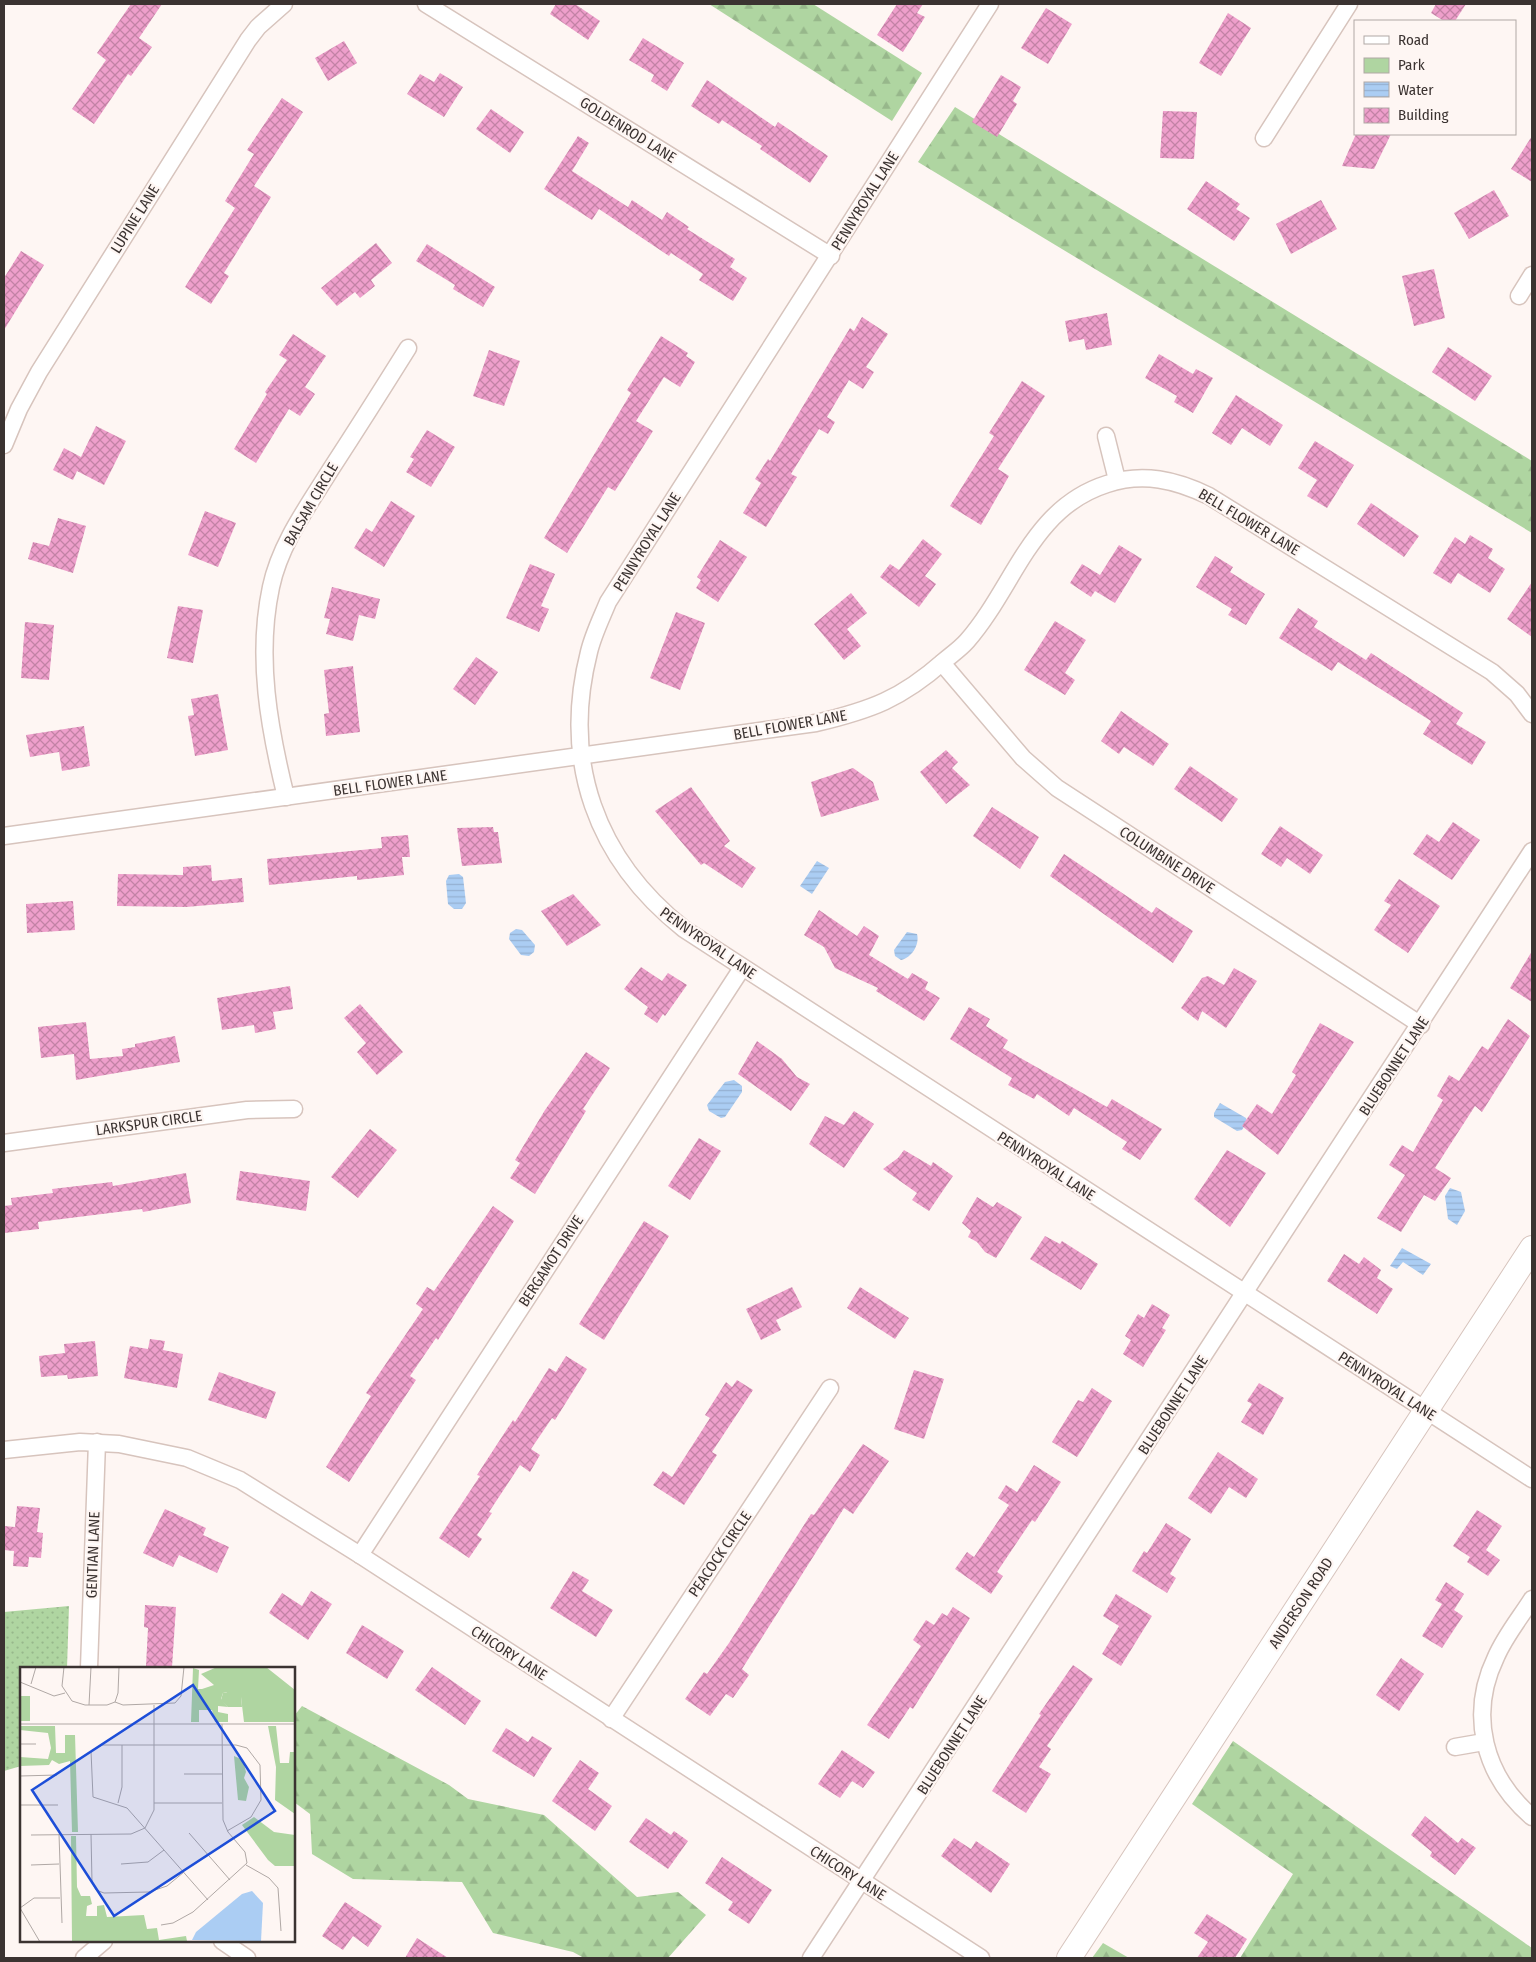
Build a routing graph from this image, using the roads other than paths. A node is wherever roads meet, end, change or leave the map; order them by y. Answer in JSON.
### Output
{"nodes":[{"id":1,"x":284,"y":4,"type":"edge"},
{"id":2,"x":426,"y":4,"type":"edge"},
{"id":3,"x":990,"y":4,"type":"edge"},
{"id":4,"x":1349,"y":4,"type":"edge"},
{"id":5,"x":1264,"y":138,"type":"dead end"},
{"id":6,"x":830,"y":256,"type":"junction"},
{"id":7,"x":1532,"y":275,"type":"edge"},
{"id":8,"x":1519,"y":296,"type":"dead end"},
{"id":9,"x":408,"y":348,"type":"dead end"},
{"id":10,"x":1106,"y":436,"type":"dead end"},
{"id":11,"x":4,"y":445,"type":"edge"},
{"id":12,"x":1117,"y":480,"type":"junction"},
{"id":13,"x":942,"y":663,"type":"junction"},
{"id":14,"x":1532,"y":714,"type":"edge"},
{"id":15,"x":580,"y":757,"type":"junction"},
{"id":16,"x":286,"y":797,"type":"junction"},
{"id":17,"x":4,"y":836,"type":"edge"},
{"id":18,"x":1532,"y":851,"type":"edge"},
{"id":19,"x":742,"y":968,"type":"junction"},
{"id":20,"x":1420,"y":1025,"type":"junction"},
{"id":21,"x":294,"y":1109,"type":"dead end"},
{"id":22,"x":4,"y":1143,"type":"edge"},
{"id":23,"x":1532,"y":1248,"type":"edge"},
{"id":24,"x":1245,"y":1294,"type":"junction"},
{"id":25,"x":830,"y":1388,"type":"dead end"},
{"id":26,"x":1426,"y":1411,"type":"junction"},
{"id":27,"x":97,"y":1442,"type":"junction"},
{"id":28,"x":4,"y":1450,"type":"edge"},
{"id":29,"x":1532,"y":1479,"type":"edge"},
{"id":30,"x":360,"y":1555,"type":"junction"},
{"id":31,"x":1532,"y":1599,"type":"edge"},
{"id":32,"x":88,"y":1667,"type":"edge"},
{"id":33,"x":611,"y":1719,"type":"junction"},
{"id":34,"x":1484,"y":1742,"type":"junction"},
{"id":35,"x":1455,"y":1747,"type":"dead end"},
{"id":36,"x":1532,"y":1818,"type":"edge"},
{"id":37,"x":862,"y":1882,"type":"junction"},
{"id":38,"x":103,"y":1942,"type":"edge"},
{"id":39,"x":223,"y":1942,"type":"edge"},
{"id":40,"x":84,"y":1958,"type":"edge"},
{"id":41,"x":247,"y":1958,"type":"edge"},
{"id":42,"x":811,"y":1958,"type":"edge"},
{"id":43,"x":981,"y":1958,"type":"edge"},
{"id":44,"x":1069,"y":1958,"type":"edge"}],
"edges":[{"from":1,"to":11,"type":"street","name":"LUPINE LANE"},
{"from":2,"to":6,"type":"street","name":"GOLDENROD LANE"},
{"from":3,"to":6,"type":"street","name":"PENNYROYAL LANE"},
{"from":4,"to":5,"type":"street"},
{"from":6,"to":15,"type":"street","name":"PENNYROYAL LANE"},
{"from":7,"to":8,"type":"street"},
{"from":9,"to":16,"type":"street","name":"BALSAM CIRCLE"},
{"from":10,"to":12,"type":"street"},
{"from":12,"to":13,"type":"street","name":"BELL FLOWER LANE"},
{"from":12,"to":14,"type":"street","name":"BELL FLOWER LANE"},
{"from":13,"to":15,"type":"street","name":"BELL FLOWER LANE"},
{"from":13,"to":20,"type":"street","name":"COLUMBINE DRIVE"},
{"from":15,"to":16,"type":"street","name":"BELL FLOWER LANE"},
{"from":15,"to":19,"type":"street","name":"PENNYROYAL LANE"},
{"from":16,"to":17,"type":"street","name":"BELL FLOWER LANE"},
{"from":18,"to":20,"type":"street","name":"BLUEBONNET LANE"},
{"from":19,"to":24,"type":"street","name":"PENNYROYAL LANE"},
{"from":19,"to":30,"type":"street","name":"BERGAMOT DRIVE"},
{"from":20,"to":24,"type":"street","name":"BLUEBONNET LANE"},
{"from":21,"to":22,"type":"street","name":"LARKSPUR CIRCLE"},
{"from":23,"to":26,"type":"street","name":"ANDERSON ROAD"},
{"from":24,"to":26,"type":"street","name":"PENNYROYAL LANE"},
{"from":24,"to":37,"type":"street","name":"BLUEBONNET LANE"},
{"from":25,"to":33,"type":"street","name":"PEACOCK CIRCLE"},
{"from":26,"to":29,"type":"street","name":"PENNYROYAL LANE"},
{"from":26,"to":44,"type":"street","name":"ANDERSON ROAD"},
{"from":27,"to":28,"type":"street","name":"CHICORY LANE"},
{"from":27,"to":30,"type":"street","name":"CHICORY LANE"},
{"from":27,"to":32,"type":"street","name":"GENTIAN LANE"},
{"from":30,"to":33,"type":"street","name":"CHICORY LANE"},
{"from":31,"to":34,"type":"street"},
{"from":33,"to":37,"type":"street","name":"CHICORY LANE"},
{"from":34,"to":35,"type":"street"},
{"from":34,"to":36,"type":"street"},
{"from":37,"to":42,"type":"street","name":"BLUEBONNET LANE"},
{"from":37,"to":43,"type":"street","name":"CHICORY LANE"},
{"from":38,"to":40,"type":"street"},
{"from":39,"to":41,"type":"street"}]}
